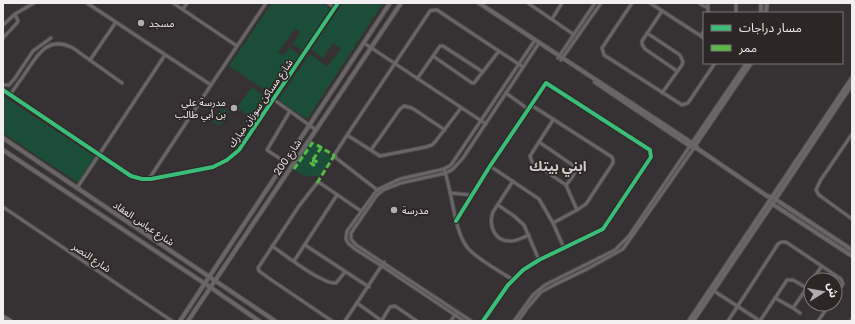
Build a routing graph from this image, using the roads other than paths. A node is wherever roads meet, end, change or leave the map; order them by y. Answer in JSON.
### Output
{"nodes":[{"id":1,"x":34,"y":3,"type":"edge"},
{"id":2,"x":87,"y":3,"type":"edge"},
{"id":3,"x":173,"y":3,"type":"edge"},
{"id":4,"x":187,"y":3,"type":"edge"},
{"id":5,"x":266,"y":3,"type":"edge"},
{"id":6,"x":328,"y":3,"type":"edge"},
{"id":7,"x":338,"y":3,"type":"edge"},
{"id":8,"x":390,"y":3,"type":"edge"},
{"id":9,"x":401,"y":3,"type":"edge"},
{"id":10,"x":476,"y":3,"type":"edge"},
{"id":11,"x":479,"y":3,"type":"edge"},
{"id":12,"x":528,"y":3,"type":"edge"},
{"id":13,"x":562,"y":3,"type":"edge"},
{"id":14,"x":595,"y":3,"type":"edge"},
{"id":15,"x":601,"y":3,"type":"edge"},
{"id":16,"x":632,"y":3,"type":"edge"},
{"id":17,"x":650,"y":3,"type":"edge"},
{"id":18,"x":700,"y":3,"type":"edge"},
{"id":19,"x":708,"y":3,"type":"edge"},
{"id":20,"x":761,"y":3,"type":"edge"},
{"id":21,"x":767,"y":4,"type":"edge"},
{"id":22,"x":335,"y":8,"type":"junction"},
{"id":23,"x":708,"y":8,"type":"junction"},
{"id":24,"x":183,"y":10,"type":"junction"},
{"id":25,"x":662,"y":11,"type":"junction"},
{"id":26,"x":708,"y":12,"type":"edge"},
{"id":27,"x":15,"y":14,"type":"junction"},
{"id":28,"x":552,"y":19,"type":"junction"},
{"id":29,"x":116,"y":22,"type":"junction"},
{"id":30,"x":3,"y":25,"type":"edge"},
{"id":31,"x":647,"y":33,"type":"junction"},
{"id":32,"x":574,"y":34,"type":"junction"},
{"id":33,"x":703,"y":37,"type":"edge"},
{"id":34,"x":3,"y":38,"type":"edge"},
{"id":35,"x":51,"y":38,"type":"dead end"},
{"id":36,"x":364,"y":43,"type":"junction"},
{"id":37,"x":537,"y":43,"type":"junction"},
{"id":38,"x":237,"y":46,"type":"junction"},
{"id":39,"x":371,"y":47,"type":"junction"},
{"id":40,"x":34,"y":51,"type":"junction"},
{"id":41,"x":499,"y":51,"type":"junction"},
{"id":42,"x":37,"y":54,"type":"junction"},
{"id":43,"x":165,"y":55,"type":"junction"},
{"id":44,"x":433,"y":56,"type":"junction"},
{"id":45,"x":560,"y":58,"type":"junction"},
{"id":46,"x":90,"y":60,"type":"junction"},
{"id":47,"x":395,"y":64,"type":"junction"},
{"id":48,"x":714,"y":64,"type":"edge"},
{"id":49,"x":746,"y":64,"type":"edge"},
{"id":50,"x":750,"y":64,"type":"edge"},
{"id":51,"x":520,"y":65,"type":"junction"},
{"id":52,"x":523,"y":67,"type":"junction"},
{"id":53,"x":677,"y":70,"type":"junction"},
{"id":54,"x":484,"y":72,"type":"junction"},
{"id":55,"x":852,"y":78,"type":"edge"},
{"id":56,"x":418,"y":79,"type":"junction"},
{"id":57,"x":122,"y":83,"type":"dead end"},
{"id":58,"x":852,"y":84,"type":"edge"},
{"id":59,"x":3,"y":85,"type":"edge"},
{"id":60,"x":210,"y":85,"type":"junction"},
{"id":61,"x":3,"y":90,"type":"edge"},
{"id":62,"x":506,"y":93,"type":"junction"},
{"id":63,"x":662,"y":93,"type":"junction"},
{"id":64,"x":10,"y":95,"type":"junction"},
{"id":65,"x":273,"y":99,"type":"junction"},
{"id":66,"x":531,"y":105,"type":"junction"},
{"id":67,"x":461,"y":108,"type":"junction"},
{"id":68,"x":528,"y":109,"type":"junction"},
{"id":69,"x":290,"y":111,"type":"junction"},
{"id":70,"x":553,"y":120,"type":"junction"},
{"id":71,"x":482,"y":121,"type":"junction"},
{"id":72,"x":486,"y":124,"type":"junction"},
{"id":73,"x":310,"y":126,"type":"junction"},
{"id":74,"x":316,"y":130,"type":"junction"},
{"id":75,"x":444,"y":130,"type":"junction"},
{"id":76,"x":852,"y":134,"type":"edge"},
{"id":77,"x":347,"y":135,"type":"junction"},
{"id":78,"x":3,"y":138,"type":"edge"},
{"id":79,"x":539,"y":142,"type":"junction"},
{"id":80,"x":693,"y":146,"type":"junction"},
{"id":81,"x":3,"y":150,"type":"edge"},
{"id":82,"x":371,"y":150,"type":"junction"},
{"id":83,"x":98,"y":155,"type":"junction"},
{"id":84,"x":285,"y":162,"type":"junction"},
{"id":85,"x":490,"y":166,"type":"junction"},
{"id":86,"x":444,"y":169,"type":"junction"},
{"id":87,"x":446,"y":174,"type":"junction"},
{"id":88,"x":149,"y":179,"type":"junction"},
{"id":89,"x":512,"y":181,"type":"junction"},
{"id":90,"x":566,"y":185,"type":"junction"},
{"id":91,"x":77,"y":188,"type":"junction"},
{"id":92,"x":377,"y":190,"type":"junction"},
{"id":93,"x":380,"y":192,"type":"junction"},
{"id":94,"x":451,"y":193,"type":"junction"},
{"id":95,"x":338,"y":195,"type":"junction"},
{"id":96,"x":473,"y":195,"type":"junction"},
{"id":97,"x":767,"y":196,"type":"junction"},
{"id":98,"x":774,"y":198,"type":"junction"},
{"id":99,"x":771,"y":202,"type":"junction"},
{"id":100,"x":498,"y":205,"type":"junction"},
{"id":101,"x":3,"y":207,"type":"edge"},
{"id":102,"x":361,"y":210,"type":"junction"},
{"id":103,"x":577,"y":210,"type":"junction"},
{"id":104,"x":364,"y":213,"type":"junction"},
{"id":105,"x":852,"y":219,"type":"edge"},
{"id":106,"x":456,"y":221,"type":"junction"},
{"id":107,"x":553,"y":223,"type":"junction"},
{"id":108,"x":816,"y":226,"type":"junction"},
{"id":109,"x":813,"y":230,"type":"junction"},
{"id":110,"x":529,"y":235,"type":"junction"},
{"id":111,"x":305,"y":245,"type":"junction"},
{"id":112,"x":272,"y":246,"type":"junction"},
{"id":113,"x":564,"y":248,"type":"junction"},
{"id":114,"x":852,"y":250,"type":"edge"},
{"id":115,"x":852,"y":256,"type":"edge"},
{"id":116,"x":539,"y":260,"type":"junction"},
{"id":117,"x":294,"y":261,"type":"junction"},
{"id":118,"x":384,"y":262,"type":"junction"},
{"id":119,"x":189,"y":263,"type":"junction"},
{"id":120,"x":382,"y":266,"type":"junction"},
{"id":121,"x":586,"y":266,"type":"junction"},
{"id":122,"x":822,"y":266,"type":"junction"},
{"id":123,"x":587,"y":269,"type":"junction"},
{"id":124,"x":185,"y":270,"type":"junction"},
{"id":125,"x":345,"y":272,"type":"junction"},
{"id":126,"x":818,"y":272,"type":"edge"},
{"id":127,"x":831,"y":272,"type":"edge"},
{"id":128,"x":209,"y":277,"type":"junction"},
{"id":129,"x":215,"y":280,"type":"junction"},
{"id":130,"x":513,"y":280,"type":"junction"},
{"id":131,"x":205,"y":283,"type":"junction"},
{"id":132,"x":803,"y":286,"type":"edge"},
{"id":133,"x":210,"y":287,"type":"junction"},
{"id":134,"x":368,"y":287,"type":"junction"},
{"id":135,"x":714,"y":290,"type":"junction"},
{"id":136,"x":803,"y":294,"type":"edge"},
{"id":137,"x":775,"y":298,"type":"junction"},
{"id":138,"x":357,"y":304,"type":"junction"},
{"id":139,"x":737,"y":306,"type":"junction"},
{"id":140,"x":793,"y":308,"type":"junction"},
{"id":141,"x":457,"y":312,"type":"junction"},
{"id":142,"x":824,"y":312,"type":"edge"},
{"id":143,"x":800,"y":313,"type":"dead end"},
{"id":144,"x":455,"y":315,"type":"junction"},
{"id":145,"x":3,"y":317,"type":"edge"},
{"id":146,"x":692,"y":320,"type":"edge"},
{"id":147,"x":10,"y":321,"type":"edge"},
{"id":148,"x":172,"y":321,"type":"edge"},
{"id":149,"x":180,"y":321,"type":"edge"},
{"id":150,"x":188,"y":321,"type":"edge"},
{"id":151,"x":259,"y":321,"type":"edge"},
{"id":152,"x":275,"y":321,"type":"edge"},
{"id":153,"x":332,"y":321,"type":"edge"},
{"id":154,"x":345,"y":321,"type":"edge"},
{"id":155,"x":382,"y":321,"type":"edge"},
{"id":156,"x":417,"y":321,"type":"edge"},
{"id":157,"x":451,"y":321,"type":"edge"},
{"id":158,"x":464,"y":321,"type":"edge"},
{"id":159,"x":471,"y":321,"type":"edge"},
{"id":160,"x":483,"y":321,"type":"edge"},
{"id":161,"x":514,"y":321,"type":"edge"},
{"id":162,"x":518,"y":321,"type":"edge"},
{"id":163,"x":728,"y":321,"type":"edge"},
{"id":164,"x":760,"y":321,"type":"edge"},
{"id":165,"x":818,"y":321,"type":"edge"}],
"edges":[{"from":1,"to":27,"type":"street"},
{"from":2,"to":29,"type":"street"},
{"from":3,"to":24,"type":"street"},
{"from":4,"to":24,"type":"street"},
{"from":5,"to":38,"type":"street"},
{"from":6,"to":22,"type":"street"},
{"from":7,"to":22,"type":"street","name":"شارع مساكن سوزان مبارك"},
{"from":8,"to":36,"type":"street","name":"شارع 200"},
{"from":9,"to":39,"type":"street","name":"شارع 200"},
{"from":10,"to":37,"type":"street"},
{"from":11,"to":37,"type":"street"},
{"from":12,"to":28,"type":"street"},
{"from":13,"to":28,"type":"street"},
{"from":14,"to":32,"type":"street"},
{"from":15,"to":45,"type":"street"},
{"from":16,"to":63,"type":"street"},
{"from":17,"to":25,"type":"street"},
{"from":18,"to":23,"type":"street"},
{"from":19,"to":23,"type":"street"},
{"from":20,"to":21,"type":"street"},
{"from":22,"to":65,"type":"street","name":"شارع مساكن سوزان مبارك"},
{"from":23,"to":26,"type":"street"},
{"from":24,"to":38,"type":"street"},
{"from":25,"to":31,"type":"street"},
{"from":25,"to":33,"type":"street"},
{"from":27,"to":30,"type":"street"},
{"from":27,"to":34,"type":"street"},
{"from":28,"to":32,"type":"street"},
{"from":29,"to":43,"type":"street"},
{"from":29,"to":46,"type":"street"},
{"from":31,"to":53,"type":"street"},
{"from":31,"to":53,"type":"street"},
{"from":32,"to":45,"type":"street"},
{"from":35,"to":40,"type":"street"},
{"from":36,"to":39,"type":"street"},
{"from":36,"to":73,"type":"street","name":"شارع 200"},
{"from":37,"to":45,"type":"street"},
{"from":37,"to":51,"type":"street"},
{"from":37,"to":52,"type":"street"},
{"from":38,"to":60,"type":"street"},
{"from":39,"to":47,"type":"street"},
{"from":39,"to":74,"type":"street","name":"شارع 200"},
{"from":40,"to":42,"type":"street"},
{"from":40,"to":59,"type":"street"},
{"from":41,"to":47,"type":"street"},
{"from":41,"to":51,"type":"street"},
{"from":41,"to":54,"type":"street"},
{"from":42,"to":46,"type":"street"},
{"from":42,"to":64,"type":"street"},
{"from":43,"to":60,"type":"street"},
{"from":43,"to":83,"type":"street"},
{"from":44,"to":54,"type":"street"},
{"from":44,"to":54,"type":"street"},
{"from":44,"to":56,"type":"street"},
{"from":45,"to":80,"type":"street"},
{"from":46,"to":57,"type":"street"},
{"from":47,"to":56,"type":"street"},
{"from":47,"to":77,"type":"street"},
{"from":48,"to":63,"type":"street"},
{"from":49,"to":80,"type":"street"},
{"from":50,"to":80,"type":"street"},
{"from":51,"to":52,"type":"street"},
{"from":51,"to":71,"type":"street"},
{"from":52,"to":62,"type":"street"},
{"from":53,"to":63,"type":"street"},
{"from":55,"to":98,"type":"street"},
{"from":56,"to":67,"type":"street"},
{"from":58,"to":98,"type":"street"},
{"from":60,"to":88,"type":"street"},
{"from":61,"to":64,"type":"street","name":"شارع مساكن سوزان مبارك"},
{"from":62,"to":68,"type":"street"},
{"from":62,"to":72,"type":"street"},
{"from":64,"to":83,"type":"street","name":"شارع مساكن سوزان مبارك"},
{"from":65,"to":69,"type":"street"},
{"from":65,"to":88,"type":"street","name":"شارع مساكن سوزان مبارك"},
{"from":66,"to":68,"type":"street"},
{"from":66,"to":70,"type":"street"},
{"from":66,"to":113,"type":"street"},
{"from":67,"to":71,"type":"street"},
{"from":67,"to":75,"type":"street"},
{"from":68,"to":85,"type":"street"},
{"from":69,"to":73,"type":"street"},
{"from":69,"to":84,"type":"street"},
{"from":70,"to":79,"type":"street"},
{"from":70,"to":103,"type":"street"},
{"from":71,"to":72,"type":"street"},
{"from":71,"to":86,"type":"street"},
{"from":72,"to":87,"type":"street"},
{"from":73,"to":74,"type":"street"},
{"from":73,"to":84,"type":"street","name":"شارع 200"},
{"from":74,"to":129,"type":"street","name":"شارع 200"},
{"from":75,"to":82,"type":"street"},
{"from":75,"to":82,"type":"street"},
{"from":76,"to":105,"type":"street"},
{"from":77,"to":82,"type":"street"},
{"from":77,"to":92,"type":"street"},
{"from":78,"to":91,"type":"street","name":"شارع عباس العقاد"},
{"from":79,"to":90,"type":"street"},
{"from":79,"to":90,"type":"street"},
{"from":80,"to":97,"type":"street"},
{"from":80,"to":121,"type":"street"},
{"from":80,"to":123,"type":"street"},
{"from":81,"to":124,"type":"street","name":"شارع عباس العقاد"},
{"from":83,"to":88,"type":"street","name":"شارع مساكن سوزان مبارك"},
{"from":83,"to":91,"type":"street"},
{"from":84,"to":128,"type":"street","name":"شارع 200"},
{"from":85,"to":89,"type":"street"},
{"from":85,"to":96,"type":"street"},
{"from":86,"to":87,"type":"street"},
{"from":86,"to":92,"type":"street"},
{"from":87,"to":93,"type":"street"},
{"from":87,"to":94,"type":"street"},
{"from":89,"to":100,"type":"street"},
{"from":89,"to":107,"type":"street"},
{"from":90,"to":103,"type":"street"},
{"from":91,"to":119,"type":"street","name":"شارع عباس العقاد"},
{"from":92,"to":93,"type":"street"},
{"from":92,"to":102,"type":"street"},
{"from":93,"to":104,"type":"street"},
{"from":94,"to":96,"type":"street"},
{"from":94,"to":106,"type":"street"},
{"from":95,"to":102,"type":"street"},
{"from":95,"to":111,"type":"street"},
{"from":95,"to":112,"type":"street"},
{"from":96,"to":106,"type":"street"},
{"from":97,"to":98,"type":"street"},
{"from":97,"to":99,"type":"street"},
{"from":98,"to":99,"type":"street"},
{"from":98,"to":108,"type":"street"},
{"from":99,"to":109,"type":"street"},
{"from":99,"to":135,"type":"street"},
{"from":99,"to":146,"type":"street"},
{"from":100,"to":110,"type":"street"},
{"from":100,"to":110,"type":"street"},
{"from":101,"to":148,"type":"street","name":"شارع النصر"},
{"from":102,"to":104,"type":"street"},
{"from":102,"to":120,"type":"street"},
{"from":103,"to":107,"type":"street"},
{"from":104,"to":118,"type":"street"},
{"from":106,"to":130,"type":"street"},
{"from":107,"to":113,"type":"street"},
{"from":108,"to":109,"type":"street"},
{"from":108,"to":114,"type":"street"},
{"from":109,"to":115,"type":"street"},
{"from":110,"to":116,"type":"street"},
{"from":111,"to":117,"type":"street"},
{"from":111,"to":125,"type":"street"},
{"from":112,"to":117,"type":"street"},
{"from":112,"to":153,"type":"street"},
{"from":113,"to":116,"type":"street"},
{"from":116,"to":130,"type":"street"},
{"from":117,"to":125,"type":"street"},
{"from":118,"to":120,"type":"street"},
{"from":118,"to":141,"type":"street"},
{"from":119,"to":124,"type":"street"},
{"from":119,"to":128,"type":"street","name":"شارع عباس العقاد"},
{"from":120,"to":134,"type":"street"},
{"from":120,"to":144,"type":"street"},
{"from":121,"to":123,"type":"street"},
{"from":121,"to":161,"type":"street"},
{"from":122,"to":126,"type":"street"},
{"from":122,"to":127,"type":"street"},
{"from":122,"to":139,"type":"street"},
{"from":123,"to":162,"type":"street"},
{"from":124,"to":131,"type":"street","name":"شارع عباس العقاد"},
{"from":125,"to":134,"type":"street"},
{"from":128,"to":129,"type":"street","name":"شارع عباس العقاد"},
{"from":128,"to":131,"type":"street","name":"شارع 200"},
{"from":129,"to":133,"type":"street","name":"شارع 200"},
{"from":129,"to":152,"type":"street","name":"شارع عباس العقاد"},
{"from":130,"to":160,"type":"street"},
{"from":131,"to":133,"type":"street","name":"شارع عباس العقاد"},
{"from":131,"to":149,"type":"street","name":"شارع 200"},
{"from":132,"to":137,"type":"street"},
{"from":133,"to":150,"type":"street","name":"شارع 200"},
{"from":133,"to":151,"type":"street","name":"شارع عباس العقاد"},
{"from":134,"to":138,"type":"street"},
{"from":135,"to":139,"type":"street"},
{"from":135,"to":146,"type":"street"},
{"from":136,"to":140,"type":"street"},
{"from":137,"to":140,"type":"street"},
{"from":137,"to":164,"type":"street"},
{"from":138,"to":154,"type":"street"},
{"from":138,"to":155,"type":"street"},
{"from":139,"to":163,"type":"street"},
{"from":139,"to":164,"type":"street"},
{"from":140,"to":143,"type":"street"},
{"from":141,"to":144,"type":"street"},
{"from":141,"to":159,"type":"street"},
{"from":142,"to":165,"type":"street"},
{"from":144,"to":157,"type":"street"},
{"from":144,"to":158,"type":"street"},
{"from":145,"to":147,"type":"highway"},
{"from":155,"to":156,"type":"street"}]}
